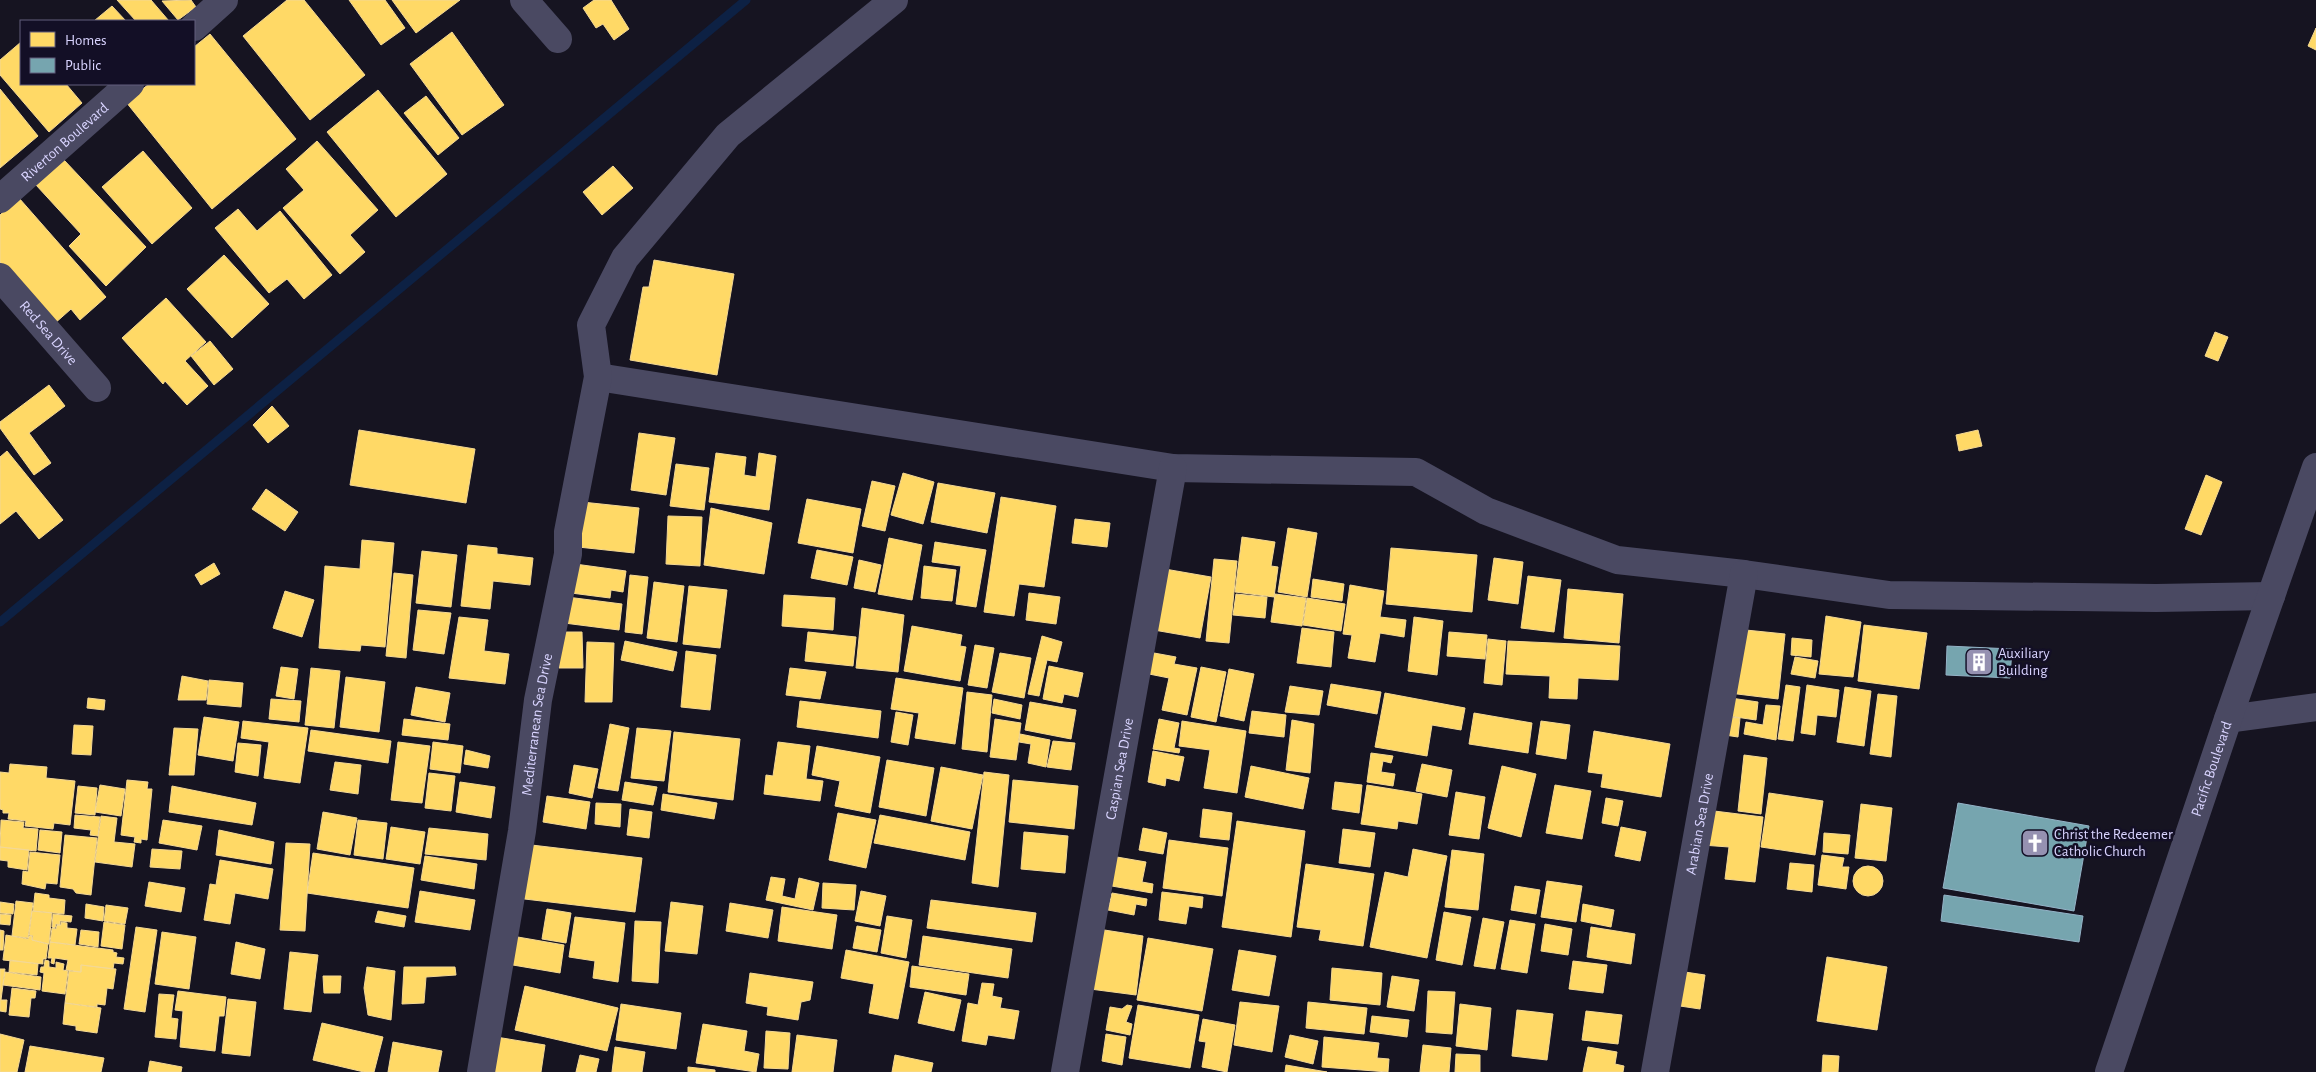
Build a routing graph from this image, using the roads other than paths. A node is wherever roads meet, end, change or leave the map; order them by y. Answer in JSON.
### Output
{"nodes":[{"id":1,"x":224,"y":0,"type":"edge"},
{"id":2,"x":524,"y":0,"type":"edge"},
{"id":3,"x":894,"y":0,"type":"edge"},
{"id":4,"x":195,"y":26,"type":"edge"},
{"id":5,"x":558,"y":39,"type":"dead end"},
{"id":6,"x":129,"y":85,"type":"edge"},
{"id":7,"x":0,"y":199,"type":"edge"},
{"id":8,"x":0,"y":277,"type":"edge"},
{"id":9,"x":598,"y":377,"type":"junction"},
{"id":10,"x":97,"y":388,"type":"dead end"},
{"id":11,"x":2316,"y":466,"type":"edge"},
{"id":12,"x":1173,"y":468,"type":"junction"},
{"id":13,"x":1744,"y":574,"type":"junction"},
{"id":14,"x":2270,"y":596,"type":"junction"},
{"id":15,"x":2316,"y":707,"type":"edge"},
{"id":16,"x":2228,"y":719,"type":"junction"},
{"id":17,"x":481,"y":1072,"type":"edge"},
{"id":18,"x":1065,"y":1072,"type":"edge"},
{"id":19,"x":1655,"y":1072,"type":"edge"},
{"id":20,"x":2109,"y":1072,"type":"edge"}],
"edges":[{"from":1,"to":4,"type":"street"},
{"from":2,"to":5,"type":"street"},
{"from":3,"to":9,"type":"street","name":"Mediterranean Sea Drive"},
{"from":6,"to":7,"type":"street","name":"Riverton Boulevard"},
{"from":8,"to":10,"type":"street","name":"Red Sea Drive"},
{"from":9,"to":12,"type":"street"},
{"from":9,"to":17,"type":"street","name":"Mediterranean Sea Drive"},
{"from":11,"to":14,"type":"street","name":"Pacific Boulevard"},
{"from":12,"to":13,"type":"street"},
{"from":12,"to":18,"type":"street","name":"Caspian Sea Drive"},
{"from":13,"to":14,"type":"street"},
{"from":13,"to":19,"type":"street","name":"Arabian Sea Drive"},
{"from":14,"to":16,"type":"street","name":"Pacific Boulevard"},
{"from":15,"to":16,"type":"street"},
{"from":16,"to":20,"type":"street","name":"Pacific Boulevard"}]}
